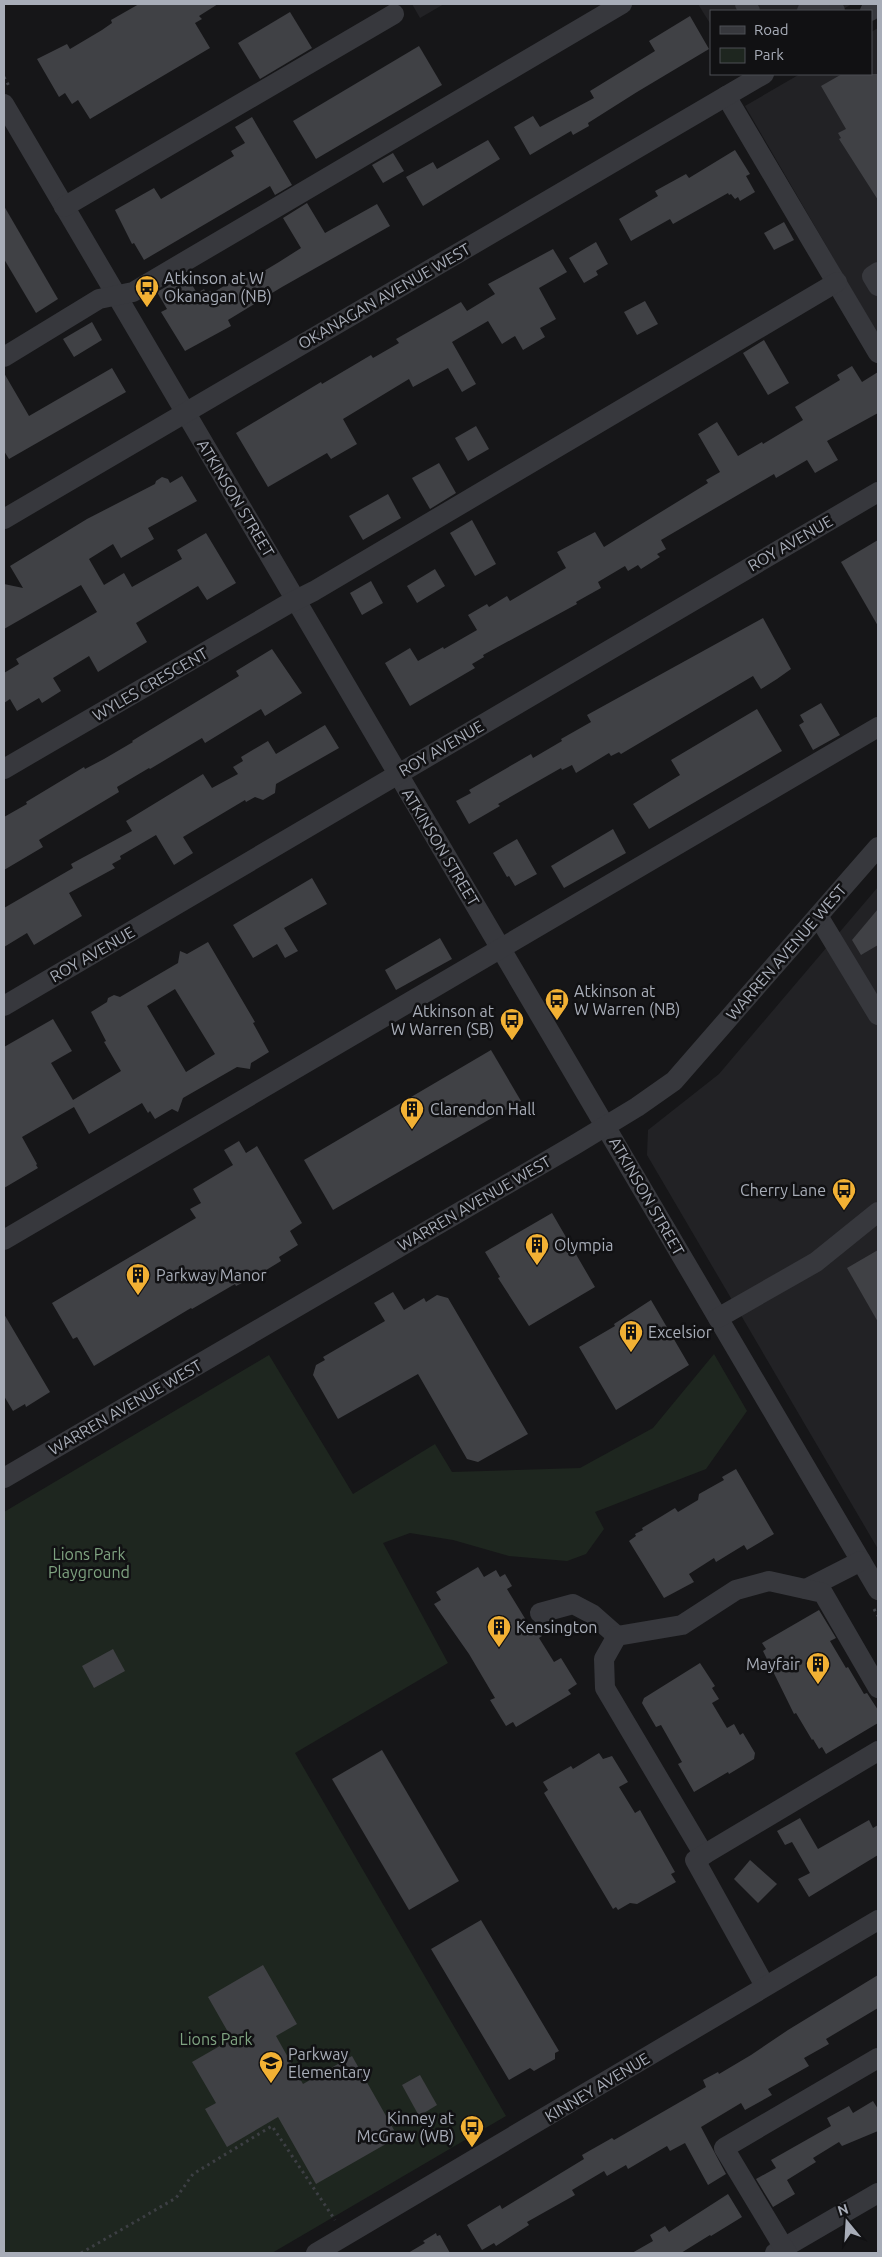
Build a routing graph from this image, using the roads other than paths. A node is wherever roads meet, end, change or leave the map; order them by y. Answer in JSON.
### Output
{"nodes":[{"id":1,"x":622,"y":4,"type":"edge"},
{"id":2,"x":820,"y":4,"type":"edge"},
{"id":3,"x":809,"y":10,"type":"edge"},
{"id":4,"x":394,"y":14,"type":"dead end"},
{"id":5,"x":762,"y":75,"type":"edge"},
{"id":6,"x":726,"y":96,"type":"junction"},
{"id":7,"x":4,"y":104,"type":"edge"},
{"id":8,"x":64,"y":207,"type":"junction"},
{"id":9,"x":836,"y":282,"type":"junction"},
{"id":10,"x":116,"y":295,"type":"junction"},
{"id":11,"x":877,"y":349,"type":"edge"},
{"id":12,"x":4,"y":357,"type":"edge"},
{"id":13,"x":185,"y":413,"type":"junction"},
{"id":14,"x":878,"y":492,"type":"edge"},
{"id":15,"x":4,"y":519,"type":"edge"},
{"id":16,"x":296,"y":599,"type":"junction"},
{"id":17,"x":878,"y":727,"type":"edge"},
{"id":18,"x":4,"y":770,"type":"edge"},
{"id":19,"x":398,"y":774,"type":"junction"},
{"id":20,"x":878,"y":847,"type":"edge"},
{"id":21,"x":818,"y":916,"type":"junction"},
{"id":22,"x":501,"y":948,"type":"junction"},
{"id":23,"x":4,"y":1006,"type":"edge"},
{"id":24,"x":878,"y":1015,"type":"edge"},
{"id":25,"x":606,"y":1126,"type":"junction"},
{"id":26,"x":878,"y":1212,"type":"edge"},
{"id":27,"x":4,"y":1240,"type":"edge"},
{"id":28,"x":718,"y":1318,"type":"junction"},
{"id":29,"x":4,"y":1478,"type":"edge"},
{"id":30,"x":861,"y":1560,"type":"junction"},
{"id":31,"x":806,"y":1589,"type":"junction"},
{"id":32,"x":878,"y":1590,"type":"edge"},
{"id":33,"x":540,"y":1613,"type":"dead end"},
{"id":34,"x":616,"y":1636,"type":"junction"},
{"id":35,"x":878,"y":1688,"type":"edge"},
{"id":36,"x":878,"y":1750,"type":"edge"},
{"id":37,"x":704,"y":1855,"type":"junction"},
{"id":38,"x":878,"y":1920,"type":"edge"},
{"id":39,"x":765,"y":1986,"type":"junction"},
{"id":40,"x":878,"y":2058,"type":"edge"},
{"id":41,"x":878,"y":2193,"type":"edge"},
{"id":42,"x":324,"y":2251,"type":"edge"},
{"id":43,"x":782,"y":2252,"type":"edge"}],
"edges":[{"from":1,"to":10,"type":"street"},
{"from":2,"to":3,"type":"street"},
{"from":4,"to":8,"type":"street"},
{"from":5,"to":6,"type":"street","name":"OKANAGAN AVENUE WEST"},
{"from":6,"to":9,"type":"street"},
{"from":6,"to":13,"type":"street","name":"OKANAGAN AVENUE WEST"},
{"from":7,"to":8,"type":"street","name":"ATKINSON STREET"},
{"from":8,"to":10,"type":"street","name":"ATKINSON STREET"},
{"from":9,"to":11,"type":"street"},
{"from":9,"to":16,"type":"street","name":"WYLES CRESCENT"},
{"from":10,"to":12,"type":"street"},
{"from":10,"to":13,"type":"street","name":"ATKINSON STREET"},
{"from":13,"to":15,"type":"street","name":"OKANAGAN AVENUE WEST"},
{"from":13,"to":16,"type":"street","name":"ATKINSON STREET"},
{"from":14,"to":19,"type":"street","name":"ROY AVENUE"},
{"from":16,"to":18,"type":"street","name":"WYLES CRESCENT"},
{"from":16,"to":19,"type":"street","name":"ATKINSON STREET"},
{"from":17,"to":22,"type":"street"},
{"from":19,"to":22,"type":"street","name":"ATKINSON STREET"},
{"from":19,"to":23,"type":"street","name":"ROY AVENUE"},
{"from":20,"to":21,"type":"street","name":"WARREN AVENUE WEST"},
{"from":21,"to":24,"type":"street"},
{"from":21,"to":25,"type":"street","name":"WARREN AVENUE WEST"},
{"from":22,"to":25,"type":"street","name":"ATKINSON STREET"},
{"from":22,"to":27,"type":"street"},
{"from":25,"to":28,"type":"street","name":"ATKINSON STREET"},
{"from":25,"to":29,"type":"street","name":"WARREN AVENUE WEST"},
{"from":26,"to":28,"type":"street"},
{"from":28,"to":30,"type":"street","name":"ATKINSON STREET"},
{"from":30,"to":31,"type":"street"},
{"from":30,"to":32,"type":"street","name":"ATKINSON STREET"},
{"from":31,"to":34,"type":"street"},
{"from":31,"to":35,"type":"street"},
{"from":33,"to":34,"type":"street"},
{"from":34,"to":37,"type":"street"},
{"from":36,"to":37,"type":"street"},
{"from":37,"to":39,"type":"street"},
{"from":38,"to":39,"type":"street","name":"KINNEY AVENUE"},
{"from":39,"to":42,"type":"street","name":"KINNEY AVENUE"},
{"from":40,"to":43,"type":"street"},
{"from":41,"to":43,"type":"street"}]}
